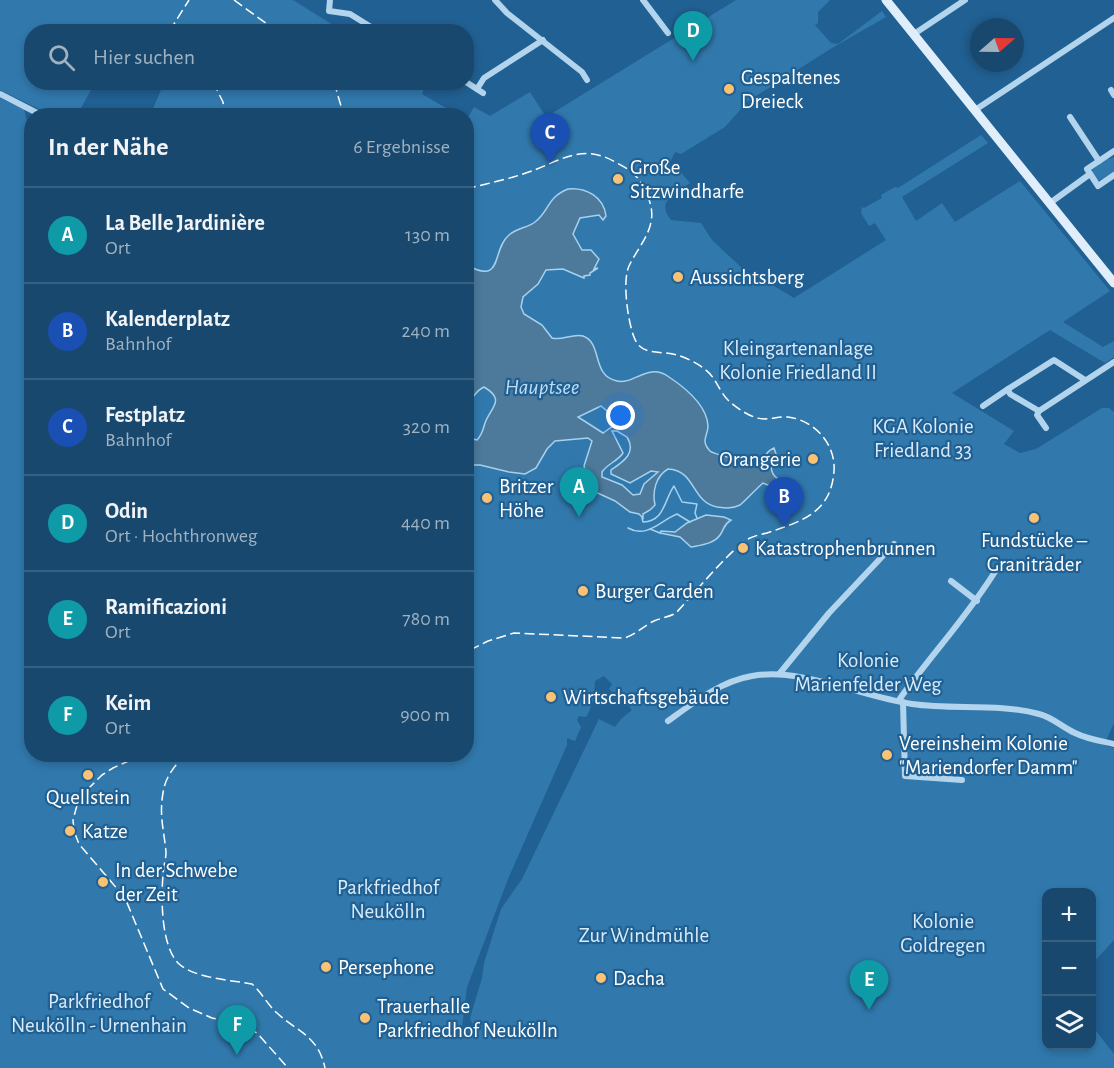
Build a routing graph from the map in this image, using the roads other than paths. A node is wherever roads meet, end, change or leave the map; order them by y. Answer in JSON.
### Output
{"nodes":[{"id":1,"x":330,"y":0,"type":"edge"},
{"id":2,"x":495,"y":0,"type":"edge"},
{"id":3,"x":643,"y":0,"type":"edge"},
{"id":4,"x":886,"y":0,"type":"edge"},
{"id":5,"x":965,"y":0,"type":"edge"},
{"id":6,"x":1114,"y":18,"type":"edge"},
{"id":7,"x":367,"y":24,"type":"edge"},
{"id":8,"x":668,"y":33,"type":"dead end"},
{"id":9,"x":914,"y":34,"type":"junction"},
{"id":10,"x":543,"y":40,"type":"junction"},
{"id":11,"x":587,"y":81,"type":"dead end"},
{"id":12,"x":474,"y":87,"type":"edge"},
{"id":13,"x":477,"y":89,"type":"junction"},
{"id":14,"x":483,"y":93,"type":"dead end"},
{"id":15,"x":0,"y":94,"type":"edge"},
{"id":16,"x":27,"y":108,"type":"edge"},
{"id":17,"x":975,"y":110,"type":"junction"},
{"id":18,"x":1070,"y":117,"type":"dead end"},
{"id":19,"x":1114,"y":151,"type":"edge"},
{"id":20,"x":1099,"y":161,"type":"junction"},
{"id":21,"x":1090,"y":174,"type":"junction"},
{"id":22,"x":1113,"y":179,"type":"edge"},
{"id":23,"x":1050,"y":203,"type":"junction"},
{"id":24,"x":1112,"y":278,"type":"edge"},
{"id":25,"x":1114,"y":362,"type":"edge"},
{"id":26,"x":1085,"y":380,"type":"junction"},
{"id":27,"x":1008,"y":389,"type":"junction"},
{"id":28,"x":983,"y":406,"type":"dead end"},
{"id":29,"x":1039,"y":411,"type":"junction"},
{"id":30,"x":1046,"y":428,"type":"dead end"},
{"id":31,"x":894,"y":544,"type":"dead end"},
{"id":32,"x":996,"y":570,"type":"dead end"},
{"id":33,"x":951,"y":581,"type":"dead end"},
{"id":34,"x":977,"y":601,"type":"junction"},
{"id":35,"x":780,"y":673,"type":"junction"},
{"id":36,"x":901,"y":701,"type":"junction"},
{"id":37,"x":668,"y":721,"type":"dead end"},
{"id":38,"x":1114,"y":744,"type":"edge"},
{"id":39,"x":962,"y":780,"type":"dead end"}],
"edges":[{"from":1,"to":7,"type":"street"},
{"from":2,"to":10,"type":"street"},
{"from":3,"to":8,"type":"street"},
{"from":4,"to":9,"type":"main road"},
{"from":5,"to":9,"type":"street"},
{"from":6,"to":17,"type":"street"},
{"from":9,"to":17,"type":"main road"},
{"from":10,"to":11,"type":"street"},
{"from":10,"to":13,"type":"street"},
{"from":12,"to":13,"type":"street"},
{"from":13,"to":14,"type":"street"},
{"from":15,"to":16,"type":"street"},
{"from":17,"to":23,"type":"main road"},
{"from":18,"to":20,"type":"street"},
{"from":19,"to":20,"type":"street"},
{"from":20,"to":21,"type":"street"},
{"from":21,"to":22,"type":"street"},
{"from":21,"to":23,"type":"street"},
{"from":23,"to":24,"type":"main road"},
{"from":25,"to":26,"type":"street"},
{"from":26,"to":27,"type":"street"},
{"from":26,"to":29,"type":"street"},
{"from":27,"to":28,"type":"street"},
{"from":27,"to":29,"type":"street"},
{"from":29,"to":30,"type":"street"},
{"from":31,"to":35,"type":"street"},
{"from":32,"to":34,"type":"street"},
{"from":33,"to":34,"type":"street"},
{"from":34,"to":36,"type":"street"},
{"from":35,"to":36,"type":"street"},
{"from":35,"to":37,"type":"street"},
{"from":36,"to":38,"type":"street"},
{"from":36,"to":39,"type":"street"}]}
